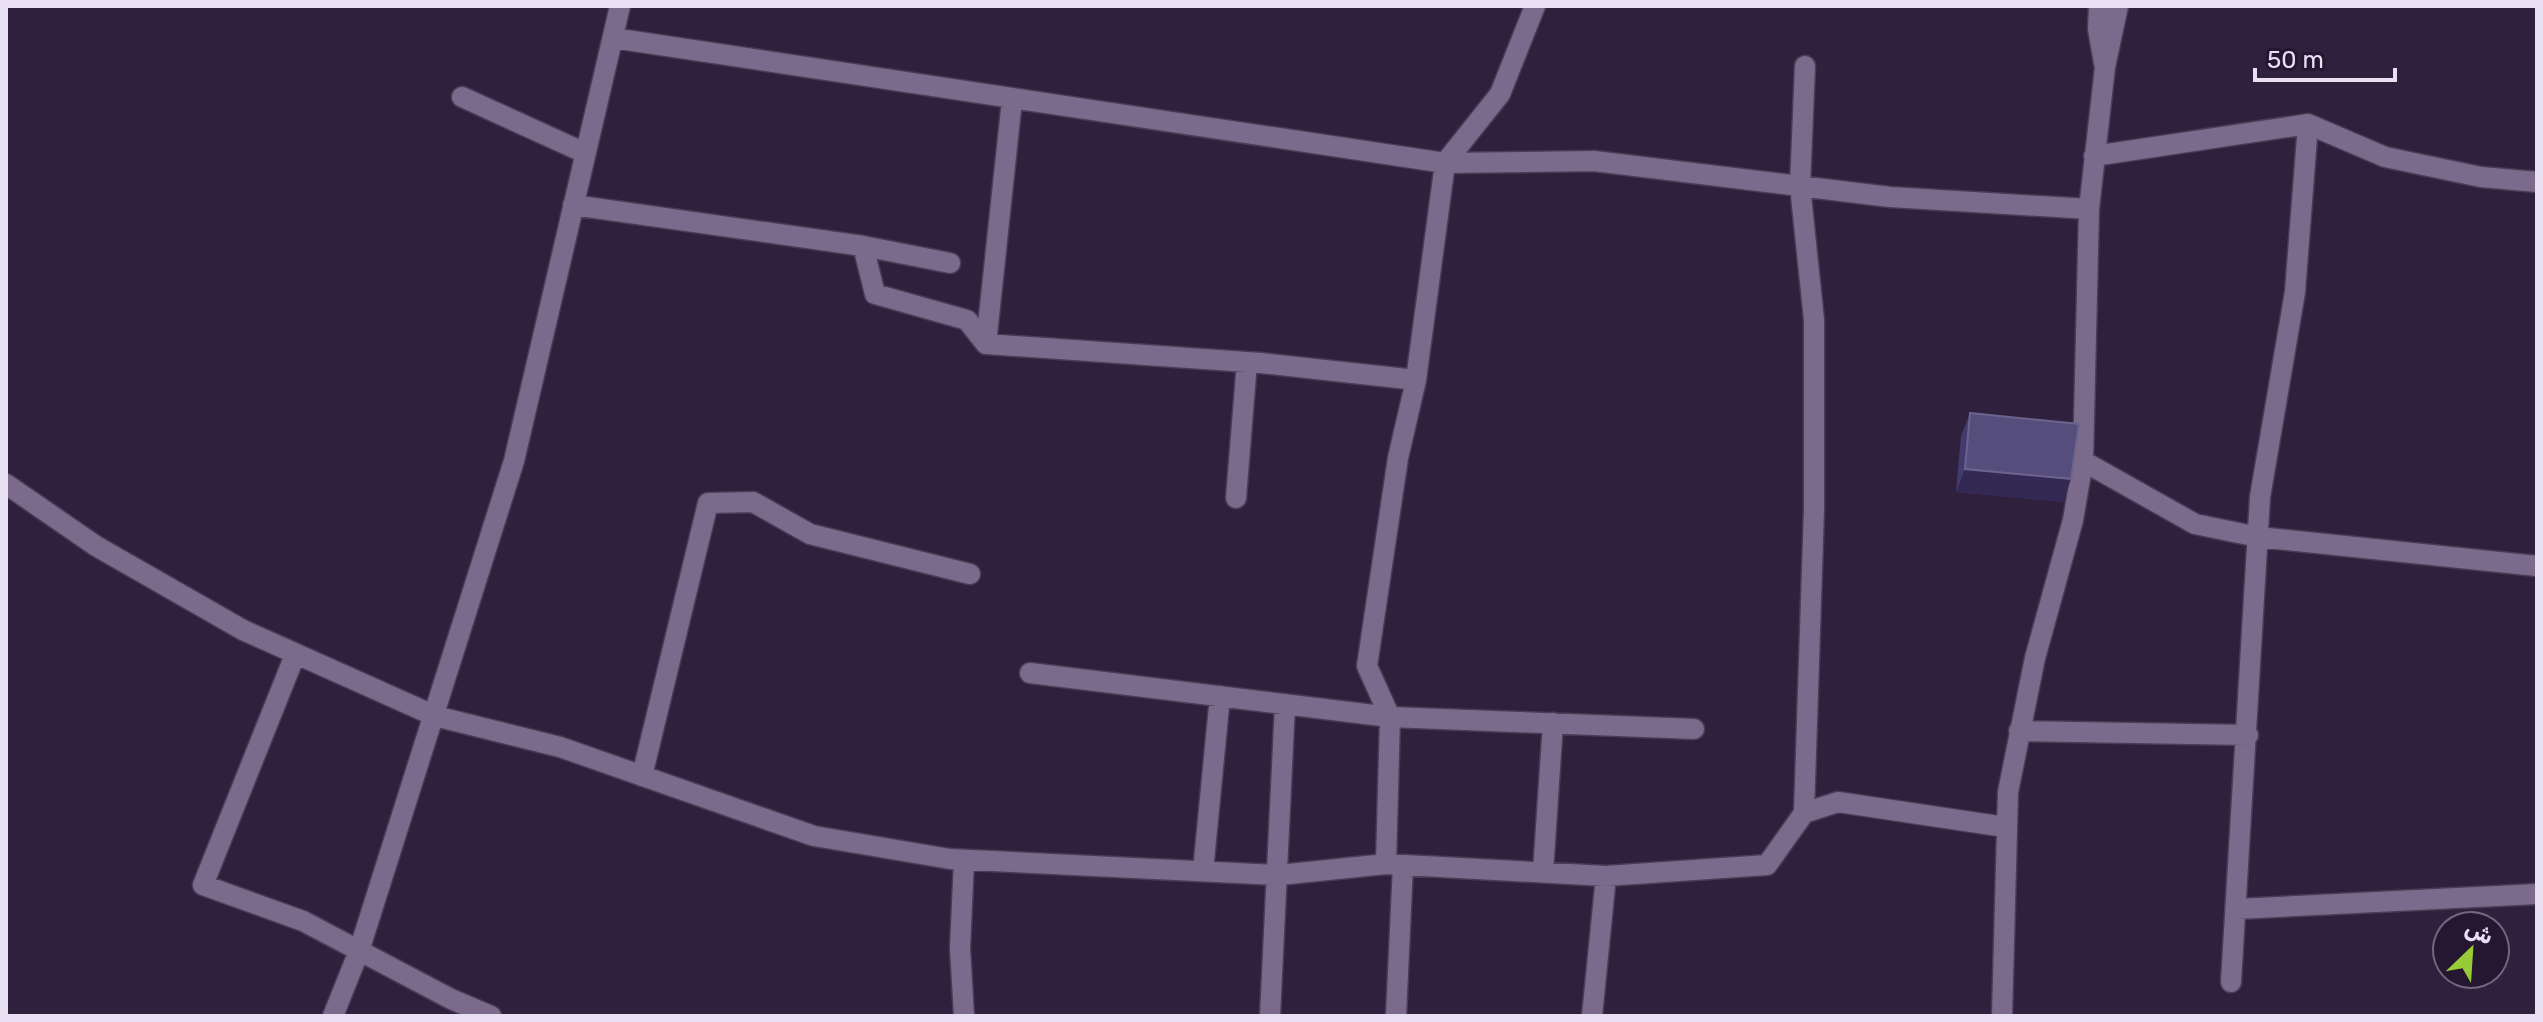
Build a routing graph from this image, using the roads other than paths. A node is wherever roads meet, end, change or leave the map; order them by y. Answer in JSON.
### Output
{"nodes":[{"id":1,"x":620,"y":6,"type":"edge"},
{"id":2,"x":1535,"y":6,"type":"edge"},
{"id":3,"x":2099,"y":6,"type":"edge"},
{"id":4,"x":2118,"y":6,"type":"edge"},
{"id":5,"x":613,"y":38,"type":"junction"},
{"id":6,"x":1805,"y":66,"type":"dead end"},
{"id":7,"x":2105,"y":67,"type":"junction"},
{"id":8,"x":462,"y":97,"type":"dead end"},
{"id":9,"x":1012,"y":100,"type":"junction"},
{"id":10,"x":2308,"y":124,"type":"junction"},
{"id":11,"x":585,"y":153,"type":"junction"},
{"id":12,"x":2094,"y":156,"type":"junction"},
{"id":13,"x":1445,"y":163,"type":"junction"},
{"id":14,"x":2537,"y":182,"type":"edge"},
{"id":15,"x":1800,"y":186,"type":"junction"},
{"id":16,"x":573,"y":205,"type":"junction"},
{"id":17,"x":2089,"y":209,"type":"junction"},
{"id":18,"x":863,"y":246,"type":"junction"},
{"id":19,"x":950,"y":263,"type":"dead end"},
{"id":20,"x":986,"y":344,"type":"junction"},
{"id":21,"x":1247,"y":362,"type":"junction"},
{"id":22,"x":1416,"y":380,"type":"junction"},
{"id":23,"x":2083,"y":461,"type":"junction"},
{"id":24,"x":6,"y":484,"type":"edge"},
{"id":25,"x":1236,"y":498,"type":"dead end"},
{"id":26,"x":2258,"y":537,"type":"junction"},
{"id":27,"x":2537,"y":566,"type":"edge"},
{"id":28,"x":970,"y":574,"type":"dead end"},
{"id":29,"x":295,"y":655,"type":"junction"},
{"id":30,"x":1030,"y":673,"type":"dead end"},
{"id":31,"x":1220,"y":696,"type":"junction"},
{"id":32,"x":1285,"y":704,"type":"junction"},
{"id":33,"x":435,"y":716,"type":"junction"},
{"id":34,"x":1390,"y":717,"type":"junction"},
{"id":35,"x":1553,"y":723,"type":"junction"},
{"id":36,"x":1694,"y":729,"type":"dead end"},
{"id":37,"x":2019,"y":731,"type":"junction"},
{"id":38,"x":2248,"y":735,"type":"junction"},
{"id":39,"x":642,"y":776,"type":"junction"},
{"id":40,"x":1804,"y":813,"type":"junction"},
{"id":41,"x":2005,"y":827,"type":"junction"},
{"id":42,"x":964,"y":860,"type":"junction"},
{"id":43,"x":1395,"y":864,"type":"junction"},
{"id":44,"x":1203,"y":871,"type":"junction"},
{"id":45,"x":1543,"y":872,"type":"junction"},
{"id":46,"x":1279,"y":875,"type":"junction"},
{"id":47,"x":1606,"y":876,"type":"junction"},
{"id":48,"x":2537,"y":894,"type":"edge"},
{"id":49,"x":2236,"y":909,"type":"junction"},
{"id":50,"x":359,"y":951,"type":"junction"},
{"id":51,"x":2231,"y":982,"type":"dead end"},
{"id":52,"x":333,"y":1016,"type":"edge"},
{"id":53,"x":491,"y":1016,"type":"edge"},
{"id":54,"x":964,"y":1016,"type":"edge"},
{"id":55,"x":1270,"y":1016,"type":"edge"},
{"id":56,"x":1396,"y":1016,"type":"edge"},
{"id":57,"x":1592,"y":1016,"type":"edge"},
{"id":58,"x":2002,"y":1016,"type":"edge"}],
"edges":[{"from":1,"to":5,"type":"street"},
{"from":2,"to":13,"type":"street"},
{"from":3,"to":7,"type":"street"},
{"from":4,"to":7,"type":"street"},
{"from":5,"to":9,"type":"street"},
{"from":5,"to":11,"type":"street"},
{"from":6,"to":15,"type":"street"},
{"from":7,"to":12,"type":"street"},
{"from":8,"to":11,"type":"street"},
{"from":9,"to":13,"type":"street"},
{"from":9,"to":20,"type":"street"},
{"from":10,"to":12,"type":"street"},
{"from":10,"to":14,"type":"street"},
{"from":10,"to":26,"type":"street"},
{"from":11,"to":16,"type":"street"},
{"from":12,"to":17,"type":"street"},
{"from":13,"to":15,"type":"street"},
{"from":13,"to":22,"type":"street"},
{"from":15,"to":17,"type":"street"},
{"from":15,"to":40,"type":"street"},
{"from":16,"to":18,"type":"street"},
{"from":16,"to":33,"type":"street"},
{"from":17,"to":23,"type":"street"},
{"from":18,"to":19,"type":"street"},
{"from":18,"to":20,"type":"street"},
{"from":20,"to":21,"type":"street"},
{"from":21,"to":22,"type":"street"},
{"from":21,"to":25,"type":"street"},
{"from":22,"to":34,"type":"street"},
{"from":23,"to":26,"type":"street"},
{"from":23,"to":37,"type":"street"},
{"from":24,"to":29,"type":"street"},
{"from":26,"to":27,"type":"street"},
{"from":26,"to":38,"type":"street"},
{"from":28,"to":39,"type":"street"},
{"from":29,"to":33,"type":"street"},
{"from":29,"to":50,"type":"street"},
{"from":30,"to":31,"type":"street"},
{"from":31,"to":32,"type":"street"},
{"from":31,"to":44,"type":"street"},
{"from":32,"to":34,"type":"street"},
{"from":32,"to":46,"type":"street"},
{"from":33,"to":39,"type":"street"},
{"from":33,"to":50,"type":"street"},
{"from":34,"to":35,"type":"street"},
{"from":34,"to":43,"type":"street"},
{"from":35,"to":36,"type":"street"},
{"from":35,"to":45,"type":"street"},
{"from":37,"to":38,"type":"street"},
{"from":37,"to":41,"type":"street"},
{"from":38,"to":49,"type":"street"},
{"from":39,"to":42,"type":"street"},
{"from":40,"to":41,"type":"street"},
{"from":40,"to":47,"type":"street"},
{"from":41,"to":58,"type":"street"},
{"from":42,"to":44,"type":"street"},
{"from":42,"to":54,"type":"street"},
{"from":43,"to":45,"type":"street"},
{"from":43,"to":46,"type":"street"},
{"from":43,"to":56,"type":"street"},
{"from":44,"to":46,"type":"street"},
{"from":45,"to":47,"type":"street"},
{"from":46,"to":55,"type":"street"},
{"from":47,"to":57,"type":"street"},
{"from":48,"to":49,"type":"street"},
{"from":49,"to":51,"type":"street"},
{"from":50,"to":52,"type":"street"},
{"from":50,"to":53,"type":"street"}]}
